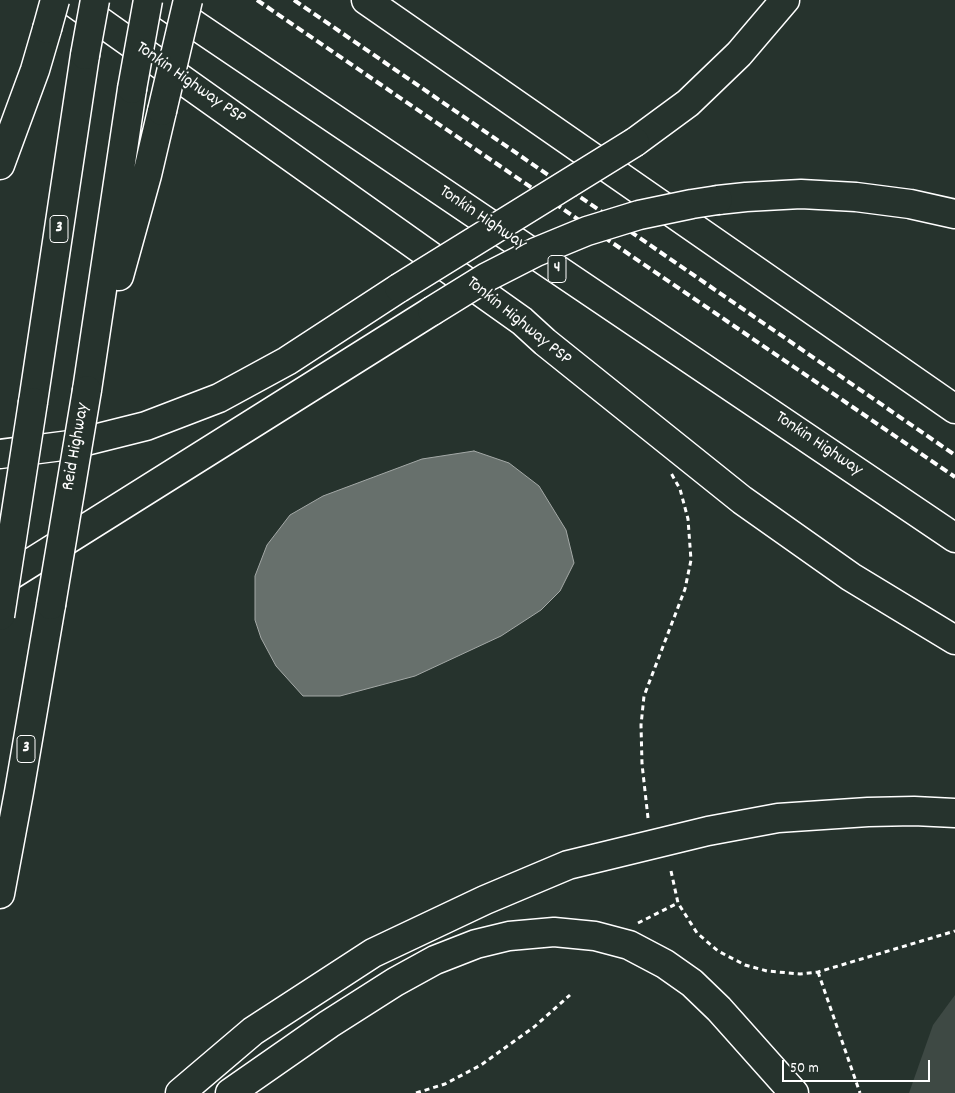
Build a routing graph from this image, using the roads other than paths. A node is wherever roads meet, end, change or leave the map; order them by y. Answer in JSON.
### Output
{"nodes":[{"id":1,"x":55,"y":0,"type":"edge"},
{"id":2,"x":70,"y":0,"type":"edge"},
{"id":3,"x":94,"y":0,"type":"edge"},
{"id":4,"x":148,"y":0,"type":"edge"},
{"id":5,"x":158,"y":0,"type":"edge"},
{"id":6,"x":188,"y":0,"type":"edge"},
{"id":7,"x":366,"y":0,"type":"edge"},
{"id":8,"x":785,"y":0,"type":"edge"},
{"id":9,"x":0,"y":165,"type":"edge"},
{"id":10,"x":955,"y":214,"type":"edge"},
{"id":11,"x":87,"y":390,"type":"junction"},
{"id":12,"x":955,"y":409,"type":"edge"},
{"id":13,"x":0,"y":454,"type":"edge"},
{"id":14,"x":955,"y":538,"type":"edge"},
{"id":15,"x":0,"y":582,"type":"edge"},
{"id":16,"x":0,"y":616,"type":"edge"},
{"id":17,"x":955,"y":640,"type":"edge"},
{"id":18,"x":955,"y":813,"type":"edge"},
{"id":19,"x":0,"y":894,"type":"edge"},
{"id":20,"x":180,"y":1093,"type":"edge"},
{"id":21,"x":230,"y":1093,"type":"edge"},
{"id":22,"x":794,"y":1093,"type":"edge"}],
"edges":[{"from":1,"to":9,"type":"highway","bridge":true},
{"from":2,"to":17,"type":"highway"},
{"from":3,"to":16,"type":"highway","number":"3","bridge":true},
{"from":4,"to":11,"type":"highway","name":"Reid Highway","number":"3","bridge":true},
{"from":5,"to":14,"type":"highway","name":"Tonkin Highway","number":"4"},
{"from":6,"to":11,"type":"highway","bridge":true},
{"from":7,"to":12,"type":"highway"},
{"from":8,"to":13,"type":"highway","bridge":true},
{"from":10,"to":15,"type":"highway","bridge":true},
{"from":11,"to":19,"type":"highway","name":"Reid Highway","number":"3","bridge":true},
{"from":18,"to":20,"type":"highway"},
{"from":21,"to":22,"type":"highway"}]}
